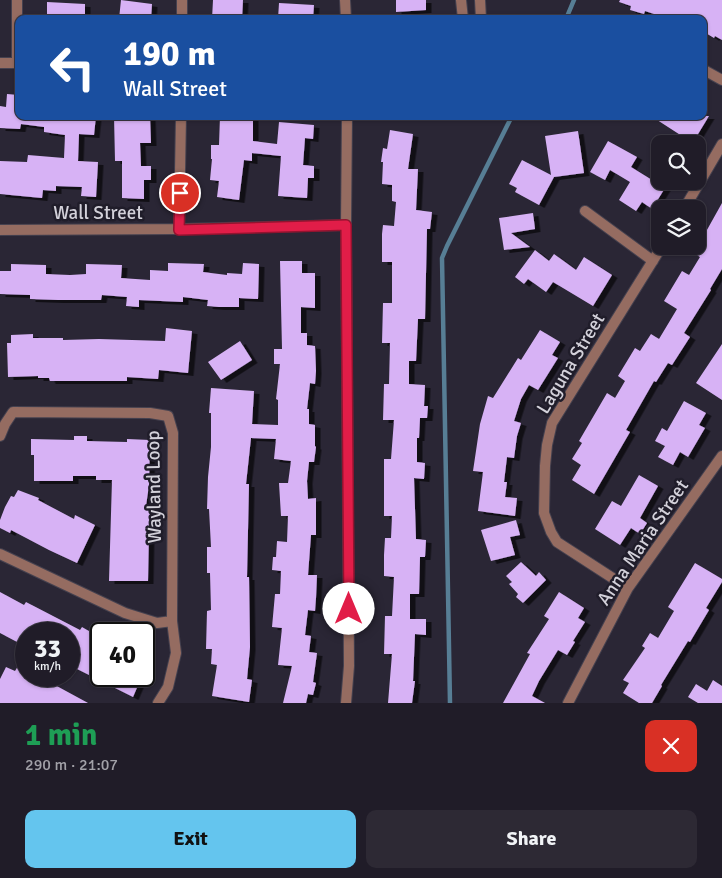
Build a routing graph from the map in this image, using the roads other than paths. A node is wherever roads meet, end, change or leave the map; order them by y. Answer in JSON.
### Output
{"nodes":[{"id":1,"x":17,"y":0,"type":"edge"},
{"id":2,"x":182,"y":0,"type":"edge"},
{"id":3,"x":345,"y":0,"type":"edge"},
{"id":4,"x":461,"y":0,"type":"edge"},
{"id":5,"x":480,"y":0,"type":"edge"},
{"id":6,"x":17,"y":15,"type":"edge"},
{"id":7,"x":182,"y":15,"type":"edge"},
{"id":8,"x":346,"y":15,"type":"edge"},
{"id":9,"x":463,"y":15,"type":"edge"},
{"id":10,"x":482,"y":15,"type":"edge"},
{"id":11,"x":0,"y":63,"type":"edge"},
{"id":12,"x":15,"y":63,"type":"edge"},
{"id":13,"x":707,"y":72,"type":"edge"},
{"id":14,"x":722,"y":80,"type":"edge"},
{"id":15,"x":181,"y":120,"type":"edge"},
{"id":16,"x":347,"y":120,"type":"edge"},
{"id":17,"x":722,"y":144,"type":"edge"},
{"id":18,"x":689,"y":200,"type":"edge"},
{"id":19,"x":585,"y":211,"type":"dead end"},
{"id":20,"x":346,"y":225,"type":"junction"},
{"id":21,"x":0,"y":230,"type":"edge"},
{"id":22,"x":179,"y":230,"type":"junction"},
{"id":23,"x":657,"y":255,"type":"edge"},
{"id":24,"x":653,"y":261,"type":"junction"},
{"id":25,"x":0,"y":436,"type":"edge"},
{"id":26,"x":721,"y":458,"type":"edge"},
{"id":27,"x":0,"y":554,"type":"edge"},
{"id":28,"x":628,"y":588,"type":"junction"},
{"id":29,"x":172,"y":620,"type":"junction"},
{"id":30,"x":158,"y":703,"type":"edge"},
{"id":31,"x":346,"y":703,"type":"edge"},
{"id":32,"x":568,"y":703,"type":"edge"}],
"edges":[{"from":1,"to":6,"type":"street"},
{"from":2,"to":7,"type":"street"},
{"from":3,"to":8,"type":"street"},
{"from":4,"to":9,"type":"street"},
{"from":5,"to":10,"type":"street"},
{"from":11,"to":12,"type":"street"},
{"from":13,"to":14,"type":"street"},
{"from":15,"to":22,"type":"street"},
{"from":16,"to":20,"type":"street"},
{"from":17,"to":18,"type":"street"},
{"from":19,"to":24,"type":"street"},
{"from":20,"to":22,"type":"street","name":"Wall Street"},
{"from":20,"to":31,"type":"street"},
{"from":21,"to":22,"type":"street","name":"Wall Street"},
{"from":23,"to":24,"type":"street","name":"Laguna Street"},
{"from":24,"to":28,"type":"street","name":"Laguna Street"},
{"from":25,"to":29,"type":"street","name":"Wayland Loop"},
{"from":26,"to":28,"type":"street","name":"Anna Maria Street"},
{"from":27,"to":29,"type":"street"},
{"from":28,"to":32,"type":"street","name":"Anna Maria Street"},
{"from":29,"to":30,"type":"street","name":"Wayland Loop"}]}
